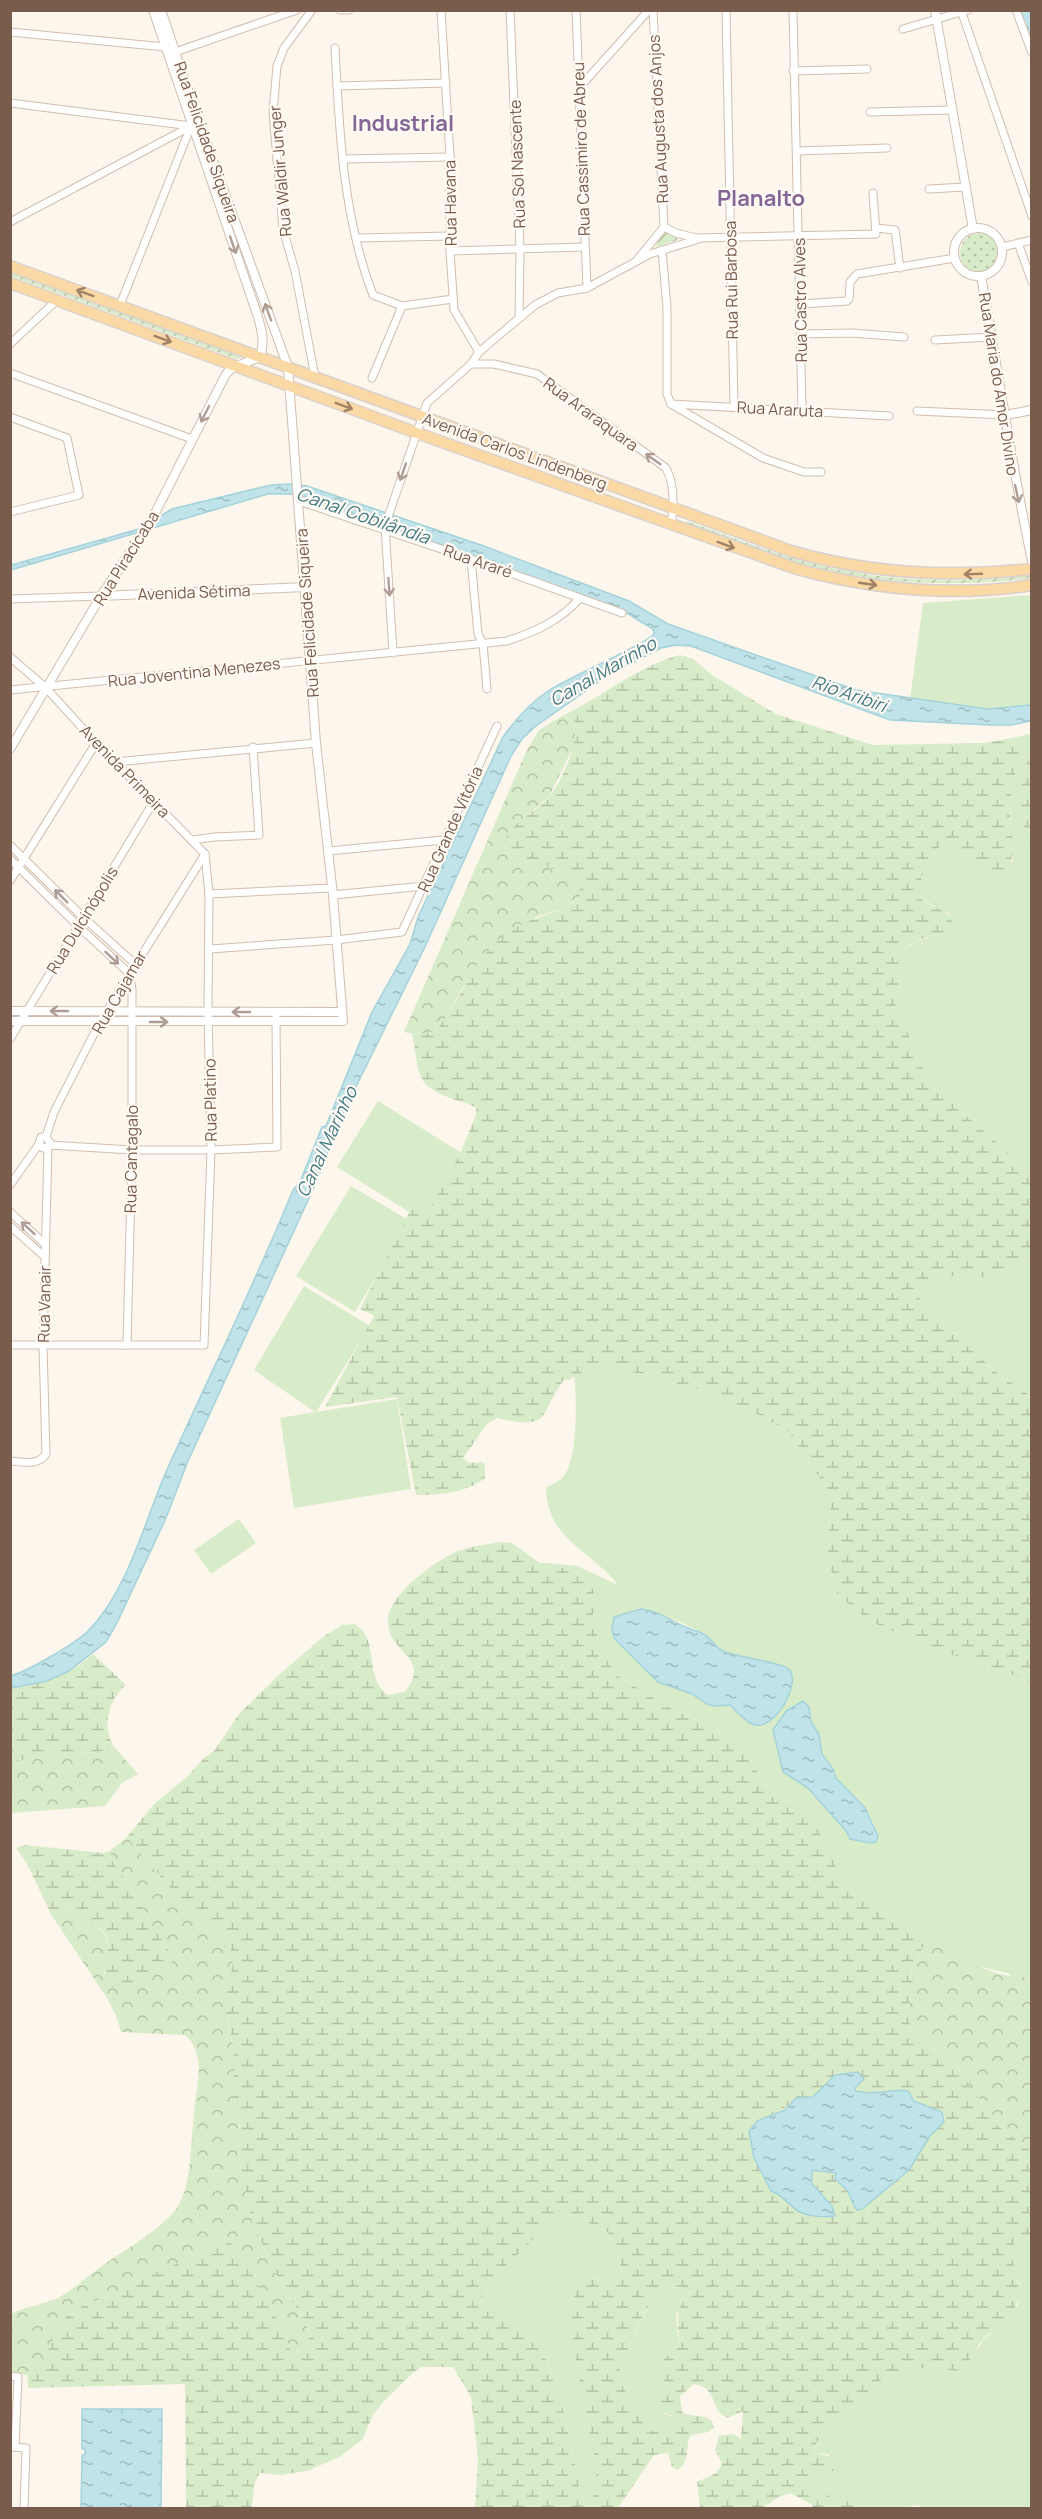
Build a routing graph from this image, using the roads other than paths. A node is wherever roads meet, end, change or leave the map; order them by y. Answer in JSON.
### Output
{"nodes":[{"id":1,"x":153,"y":10,"type":"edge"},
{"id":2,"x":161,"y":10,"type":"edge"},
{"id":3,"x":297,"y":10,"type":"edge"},
{"id":4,"x":312,"y":10,"type":"edge"},
{"id":5,"x":340,"y":10,"type":"edge"},
{"id":6,"x":349,"y":10,"type":"edge"},
{"id":7,"x":441,"y":10,"type":"edge"},
{"id":8,"x":510,"y":10,"type":"edge"},
{"id":9,"x":576,"y":10,"type":"edge"},
{"id":10,"x":651,"y":10,"type":"edge"},
{"id":11,"x":726,"y":10,"type":"edge"},
{"id":12,"x":793,"y":10,"type":"edge"},
{"id":13,"x":935,"y":10,"type":"edge"},
{"id":14,"x":1016,"y":10,"type":"edge"},
{"id":15,"x":965,"y":12,"type":"edge"},
{"id":16,"x":937,"y":20,"type":"junction"},
{"id":17,"x":903,"y":29,"type":"dead end"},
{"id":18,"x":10,"y":32,"type":"edge"},
{"id":19,"x":165,"y":47,"type":"junction"},
{"id":20,"x":335,"y":48,"type":"dead end"},
{"id":21,"x":176,"y":52,"type":"junction"},
{"id":22,"x":1032,"y":52,"type":"edge"},
{"id":23,"x":867,"y":69,"type":"dead end"},
{"id":24,"x":793,"y":70,"type":"junction"},
{"id":25,"x":446,"y":83,"type":"junction"},
{"id":26,"x":337,"y":86,"type":"junction"},
{"id":27,"x":579,"y":88,"type":"junction"},
{"id":28,"x":10,"y":103,"type":"edge"},
{"id":29,"x":952,"y":110,"type":"junction"},
{"id":30,"x":870,"y":112,"type":"dead end"},
{"id":31,"x":195,"y":124,"type":"junction"},
{"id":32,"x":886,"y":148,"type":"dead end"},
{"id":33,"x":797,"y":151,"type":"junction"},
{"id":34,"x":450,"y":158,"type":"junction"},
{"id":35,"x":344,"y":159,"type":"junction"},
{"id":36,"x":965,"y":187,"type":"junction"},
{"id":37,"x":929,"y":189,"type":"dead end"},
{"id":38,"x":873,"y":193,"type":"dead end"},
{"id":39,"x":1032,"y":216,"type":"edge"},
{"id":40,"x":10,"y":222,"type":"edge"},
{"id":41,"x":664,"y":227,"type":"junction"},
{"id":42,"x":876,"y":228,"type":"junction"},
{"id":43,"x":973,"y":229,"type":"junction"},
{"id":44,"x":799,"y":235,"type":"junction"},
{"id":45,"x":451,"y":236,"type":"junction"},
{"id":46,"x":731,"y":236,"type":"junction"},
{"id":47,"x":357,"y":238,"type":"junction"},
{"id":48,"x":683,"y":239,"type":"junction"},
{"id":49,"x":1032,"y":240,"type":"edge"},
{"id":50,"x":1018,"y":243,"type":"junction"},
{"id":51,"x":651,"y":244,"type":"junction"},
{"id":52,"x":584,"y":247,"type":"junction"},
{"id":53,"x":1002,"y":247,"type":"junction"},
{"id":54,"x":520,"y":250,"type":"junction"},
{"id":55,"x":662,"y":250,"type":"junction"},
{"id":56,"x":450,"y":251,"type":"junction"},
{"id":57,"x":654,"y":253,"type":"junction"},
{"id":58,"x":955,"y":258,"type":"junction"},
{"id":59,"x":10,"y":266,"type":"edge"},
{"id":60,"x":629,"y":266,"type":"junction"},
{"id":61,"x":900,"y":268,"type":"junction"},
{"id":62,"x":981,"y":276,"type":"junction"},
{"id":63,"x":1032,"y":282,"type":"edge"},
{"id":64,"x":10,"y":283,"type":"edge"},
{"id":65,"x":587,"y":288,"type":"junction"},
{"id":66,"x":453,"y":299,"type":"junction"},
{"id":67,"x":57,"y":300,"type":"junction"},
{"id":68,"x":801,"y":304,"type":"junction"},
{"id":69,"x":120,"y":305,"type":"junction"},
{"id":70,"x":402,"y":306,"type":"junction"},
{"id":71,"x":519,"y":318,"type":"junction"},
{"id":72,"x":801,"y":334,"type":"junction"},
{"id":73,"x":904,"y":337,"type":"dead end"},
{"id":74,"x":992,"y":337,"type":"junction"},
{"id":75,"x":935,"y":340,"type":"dead end"},
{"id":76,"x":10,"y":344,"type":"edge"},
{"id":77,"x":479,"y":352,"type":"junction"},
{"id":78,"x":260,"y":357,"type":"junction"},
{"id":79,"x":471,"y":364,"type":"junction"},
{"id":80,"x":237,"y":366,"type":"junction"},
{"id":81,"x":288,"y":367,"type":"junction"},
{"id":82,"x":255,"y":372,"type":"junction"},
{"id":83,"x":10,"y":373,"type":"edge"},
{"id":84,"x":315,"y":376,"type":"junction"},
{"id":85,"x":372,"y":378,"type":"dead end"},
{"id":86,"x":289,"y":386,"type":"junction"},
{"id":87,"x":671,"y":404,"type":"junction"},
{"id":88,"x":734,"y":406,"type":"junction"},
{"id":89,"x":802,"y":410,"type":"junction"},
{"id":90,"x":1032,"y":410,"type":"edge"},
{"id":91,"x":917,"y":411,"type":"dead end"},
{"id":92,"x":1006,"y":415,"type":"junction"},
{"id":93,"x":889,"y":416,"type":"dead end"},
{"id":94,"x":10,"y":417,"type":"edge"},
{"id":95,"x":421,"y":417,"type":"junction"},
{"id":96,"x":417,"y":433,"type":"junction"},
{"id":97,"x":192,"y":439,"type":"junction"},
{"id":98,"x":821,"y":472,"type":"dead end"},
{"id":99,"x":299,"y":500,"type":"junction"},
{"id":100,"x":673,"y":509,"type":"junction"},
{"id":101,"x":10,"y":512,"type":"edge"},
{"id":102,"x":671,"y":525,"type":"junction"},
{"id":103,"x":385,"y":527,"type":"junction"},
{"id":104,"x":471,"y":559,"type":"junction"},
{"id":105,"x":1032,"y":561,"type":"edge"},
{"id":106,"x":1032,"y":568,"type":"edge"},
{"id":107,"x":1032,"y":585,"type":"edge"},
{"id":108,"x":305,"y":587,"type":"junction"},
{"id":109,"x":101,"y":596,"type":"junction"},
{"id":110,"x":10,"y":598,"type":"edge"},
{"id":111,"x":580,"y":598,"type":"junction"},
{"id":112,"x":622,"y":614,"type":"dead end"},
{"id":113,"x":483,"y":644,"type":"junction"},
{"id":114,"x":393,"y":653,"type":"junction"},
{"id":115,"x":10,"y":657,"type":"edge"},
{"id":116,"x":310,"y":660,"type":"junction"},
{"id":117,"x":46,"y":688,"type":"junction"},
{"id":118,"x":488,"y":689,"type":"dead end"},
{"id":119,"x":10,"y":690,"type":"edge"},
{"id":120,"x":497,"y":726,"type":"dead end"},
{"id":121,"x":96,"y":743,"type":"junction"},
{"id":122,"x":316,"y":743,"type":"junction"},
{"id":123,"x":253,"y":747,"type":"junction"},
{"id":124,"x":10,"y":749,"type":"edge"},
{"id":125,"x":115,"y":762,"type":"junction"},
{"id":126,"x":154,"y":801,"type":"junction"},
{"id":127,"x":194,"y":840,"type":"junction"},
{"id":128,"x":444,"y":840,"type":"junction"},
{"id":129,"x":10,"y":846,"type":"edge"},
{"id":130,"x":328,"y":850,"type":"junction"},
{"id":131,"x":205,"y":854,"type":"junction"},
{"id":132,"x":10,"y":859,"type":"edge"},
{"id":133,"x":24,"y":859,"type":"junction"},
{"id":134,"x":19,"y":867,"type":"junction"},
{"id":135,"x":10,"y":881,"type":"edge"},
{"id":136,"x":424,"y":886,"type":"junction"},
{"id":137,"x":332,"y":891,"type":"junction"},
{"id":138,"x":209,"y":894,"type":"junction"},
{"id":139,"x":83,"y":917,"type":"junction"},
{"id":140,"x":78,"y":926,"type":"junction"},
{"id":141,"x":336,"y":940,"type":"junction"},
{"id":142,"x":210,"y":949,"type":"junction"},
{"id":143,"x":135,"y":964,"type":"junction"},
{"id":144,"x":129,"y":973,"type":"junction"},
{"id":145,"x":10,"y":1011,"type":"edge"},
{"id":146,"x":27,"y":1011,"type":"junction"},
{"id":147,"x":107,"y":1011,"type":"junction"},
{"id":148,"x":133,"y":1011,"type":"junction"},
{"id":149,"x":208,"y":1012,"type":"junction"},
{"id":150,"x":276,"y":1012,"type":"junction"},
{"id":151,"x":342,"y":1016,"type":"junction"},
{"id":152,"x":10,"y":1021,"type":"edge"},
{"id":153,"x":21,"y":1022,"type":"junction"},
{"id":154,"x":100,"y":1022,"type":"junction"},
{"id":155,"x":133,"y":1022,"type":"junction"},
{"id":156,"x":209,"y":1022,"type":"junction"},
{"id":157,"x":276,"y":1022,"type":"junction"},
{"id":158,"x":10,"y":1038,"type":"edge"},
{"id":159,"x":46,"y":1137,"type":"junction"},
{"id":160,"x":39,"y":1144,"type":"junction"},
{"id":161,"x":49,"y":1146,"type":"junction"},
{"id":162,"x":132,"y":1150,"type":"junction"},
{"id":163,"x":211,"y":1150,"type":"junction"},
{"id":164,"x":10,"y":1185,"type":"edge"},
{"id":165,"x":10,"y":1212,"type":"edge"},
{"id":166,"x":10,"y":1226,"type":"edge"},
{"id":167,"x":45,"y":1244,"type":"junction"},
{"id":168,"x":45,"y":1257,"type":"junction"},
{"id":169,"x":10,"y":1345,"type":"edge"},
{"id":170,"x":44,"y":1345,"type":"junction"},
{"id":171,"x":127,"y":1345,"type":"junction"},
{"id":172,"x":10,"y":1461,"type":"edge"},
{"id":173,"x":14,"y":2377,"type":"edge"},
{"id":174,"x":13,"y":2447,"type":"edge"},
{"id":175,"x":24,"y":2508,"type":"edge"}],
"edges":[{"from":1,"to":19,"type":"street","name":"Rua Felicidade Siqueira"},
{"from":2,"to":21,"type":"street","name":"Rua Felicidade Siqueira"},
{"from":3,"to":21,"type":"street"},
{"from":4,"to":84,"type":"street","name":"Rua Waldir Junger"},
{"from":5,"to":6,"type":"street"},
{"from":7,"to":25,"type":"street","name":"Rua Havana"},
{"from":8,"to":54,"type":"street","name":"Rua Sol Nascente"},
{"from":9,"to":27,"type":"street","name":"Rua Cassimiro de Abreu"},
{"from":10,"to":27,"type":"street"},
{"from":10,"to":41,"type":"street","name":"Rua Augusta dos Anjos"},
{"from":11,"to":46,"type":"street","name":"Rua Rui Barbosa"},
{"from":12,"to":24,"type":"street","name":"Rua Castro Alves"},
{"from":13,"to":16,"type":"street"},
{"from":14,"to":22,"type":"street"},
{"from":15,"to":16,"type":"street"},
{"from":15,"to":39,"type":"street"},
{"from":16,"to":17,"type":"street"},
{"from":16,"to":29,"type":"street"},
{"from":18,"to":19,"type":"street"},
{"from":19,"to":31,"type":"street","name":"Rua Felicidade Siqueira"},
{"from":20,"to":26,"type":"street"},
{"from":21,"to":31,"type":"street","name":"Rua Felicidade Siqueira"},
{"from":23,"to":24,"type":"street"},
{"from":24,"to":33,"type":"street","name":"Rua Castro Alves"},
{"from":25,"to":26,"type":"street"},
{"from":25,"to":34,"type":"street","name":"Rua Havana"},
{"from":26,"to":35,"type":"street"},
{"from":27,"to":52,"type":"street","name":"Rua Cassimiro de Abreu"},
{"from":28,"to":31,"type":"street"},
{"from":29,"to":30,"type":"street"},
{"from":29,"to":36,"type":"street"},
{"from":31,"to":40,"type":"street"},
{"from":31,"to":69,"type":"street"},
{"from":31,"to":78,"type":"street","name":"Rua Felicidade Siqueira","one_way":true},
{"from":81,"to":31,"type":"street","name":"Rua Felicidade Siqueira","one_way":true},
{"from":32,"to":33,"type":"street"},
{"from":33,"to":44,"type":"street","name":"Rua Castro Alves"},
{"from":34,"to":35,"type":"street"},
{"from":34,"to":45,"type":"street","name":"Rua Havana"},
{"from":35,"to":47,"type":"street"},
{"from":36,"to":37,"type":"street"},
{"from":36,"to":43,"type":"street"},
{"from":38,"to":42,"type":"street"},
{"from":41,"to":48,"type":"street"},
{"from":41,"to":51,"type":"street"},
{"from":42,"to":44,"type":"street"},
{"from":42,"to":61,"type":"street"},
{"from":43,"to":53,"type":"street"},
{"from":43,"to":58,"type":"street"},
{"from":44,"to":46,"type":"street"},
{"from":44,"to":68,"type":"street","name":"Rua Castro Alves"},
{"from":45,"to":47,"type":"street"},
{"from":45,"to":56,"type":"street","name":"Rua Havana"},
{"from":46,"to":48,"type":"street"},
{"from":46,"to":88,"type":"street","name":"Rua Rui Barbosa"},
{"from":47,"to":70,"type":"street"},
{"from":48,"to":55,"type":"street"},
{"from":49,"to":50,"type":"street"},
{"from":50,"to":53,"type":"street"},
{"from":50,"to":63,"type":"street"},
{"from":51,"to":57,"type":"street"},
{"from":51,"to":60,"type":"street"},
{"from":52,"to":54,"type":"street"},
{"from":52,"to":65,"type":"street","name":"Rua Cassimiro de Abreu"},
{"from":53,"to":62,"type":"street"},
{"from":54,"to":56,"type":"street"},
{"from":54,"to":71,"type":"street","name":"Rua Sol Nascente"},
{"from":55,"to":57,"type":"street"},
{"from":55,"to":87,"type":"street"},
{"from":56,"to":66,"type":"street","name":"Rua Havana"},
{"from":57,"to":60,"type":"street"},
{"from":58,"to":61,"type":"street"},
{"from":58,"to":62,"type":"street"},
{"from":69,"to":59,"type":"main road","name":"Avenida Carlos Lindenberg","one_way":true},
{"from":60,"to":65,"type":"street"},
{"from":61,"to":68,"type":"street"},
{"from":62,"to":74,"type":"street","name":"Rua Maria do Amor Divino"},
{"from":64,"to":67,"type":"main road","name":"Avenida Carlos Lindenberg"},
{"from":65,"to":71,"type":"street"},
{"from":66,"to":70,"type":"street"},
{"from":66,"to":77,"type":"street","name":"Rua Havana"},
{"from":67,"to":76,"type":"street"},
{"from":67,"to":80,"type":"main road","name":"Avenida Carlos Lindenberg","one_way":true},
{"from":68,"to":72,"type":"street","name":"Rua Castro Alves"},
{"from":69,"to":78,"type":"main road","name":"Avenida Carlos Lindenberg"},
{"from":70,"to":85,"type":"street"},
{"from":71,"to":77,"type":"street"},
{"from":72,"to":73,"type":"street"},
{"from":72,"to":89,"type":"street","name":"Rua Castro Alves"},
{"from":74,"to":75,"type":"street"},
{"from":74,"to":92,"type":"street","name":"Rua Maria do Amor Divino"},
{"from":77,"to":79,"type":"street"},
{"from":78,"to":80,"type":"street"},
{"from":78,"to":81,"type":"main road","name":"Avenida Carlos Lindenberg"},
{"from":78,"to":82,"type":"main road"},
{"from":79,"to":95,"type":"street"},
{"from":100,"to":79,"type":"street","name":"Rua Araraquara","one_way":true},
{"from":80,"to":82,"type":"main road","name":"Avenida Carlos Lindenberg"},
{"from":80,"to":97,"type":"street","name":"Rua Piracicaba","one_way":true},
{"from":81,"to":84,"type":"main road","name":"Avenida Carlos Lindenberg"},
{"from":81,"to":86,"type":"street","name":"Rua Felicidade Siqueira"},
{"from":82,"to":86,"type":"main road","name":"Avenida Carlos Lindenberg"},
{"from":83,"to":97,"type":"street"},
{"from":84,"to":95,"type":"main road","name":"Avenida Carlos Lindenberg"},
{"from":86,"to":96,"type":"main road","name":"Avenida Carlos Lindenberg","one_way":true},
{"from":86,"to":99,"type":"street","name":"Rua Felicidade Siqueira"},
{"from":87,"to":88,"type":"street","name":"Rua Araruta"},
{"from":87,"to":98,"type":"street"},
{"from":88,"to":89,"type":"street","name":"Rua Araruta"},
{"from":89,"to":93,"type":"street","name":"Rua Araruta"},
{"from":90,"to":92,"type":"street"},
{"from":91,"to":92,"type":"street"},
{"from":92,"to":105,"type":"street","name":"Rua Maria do Amor Divino","one_way":true},
{"from":94,"to":101,"type":"street"},
{"from":95,"to":96,"type":"street"},
{"from":95,"to":100,"type":"main road","name":"Avenida Carlos Lindenberg"},
{"from":96,"to":102,"type":"main road","name":"Avenida Carlos Lindenberg"},
{"from":96,"to":103,"type":"street","one_way":true},
{"from":97,"to":109,"type":"street","name":"Rua Piracicaba"},
{"from":99,"to":103,"type":"street","name":"Rua Araré"},
{"from":99,"to":108,"type":"street","name":"Rua Felicidade Siqueira"},
{"from":100,"to":102,"type":"street","name":"Rua Araraquara"},
{"from":106,"to":100,"type":"main road","name":"Avenida Carlos Lindenberg","one_way":true},
{"from":102,"to":107,"type":"main road","name":"Avenida Carlos Lindenberg","one_way":true},
{"from":103,"to":104,"type":"street","name":"Rua Araré"},
{"from":103,"to":114,"type":"street","one_way":true},
{"from":104,"to":111,"type":"street","name":"Rua Araré"},
{"from":104,"to":113,"type":"street"},
{"from":108,"to":109,"type":"street","name":"Avenida Sétima"},
{"from":108,"to":116,"type":"street","name":"Rua Felicidade Siqueira"},
{"from":109,"to":110,"type":"street","name":"Avenida Sétima"},
{"from":109,"to":117,"type":"street","name":"Rua Piracicaba"},
{"from":111,"to":112,"type":"street","name":"Rua Araré"},
{"from":111,"to":113,"type":"street","name":"Rua Joventina Menezes"},
{"from":113,"to":114,"type":"street","name":"Rua Joventina Menezes"},
{"from":113,"to":118,"type":"street"},
{"from":114,"to":116,"type":"street","name":"Rua Joventina Menezes"},
{"from":115,"to":117,"type":"street","name":"Avenida Primeira"},
{"from":116,"to":117,"type":"street","name":"Rua Joventina Menezes"},
{"from":116,"to":122,"type":"street","name":"Rua Felicidade Siqueira"},
{"from":117,"to":119,"type":"street","name":"Rua Joventina Menezes"},
{"from":117,"to":121,"type":"street","name":"Avenida Primeira"},
{"from":117,"to":124,"type":"street","name":"Rua Piracicaba"},
{"from":120,"to":128,"type":"street","name":"Rua Grande Vitória"},
{"from":121,"to":125,"type":"street","name":"Avenida Primeira"},
{"from":121,"to":133,"type":"street"},
{"from":122,"to":123,"type":"street"},
{"from":122,"to":130,"type":"street","name":"Rua Felicidade Siqueira"},
{"from":123,"to":125,"type":"street"},
{"from":123,"to":127,"type":"street"},
{"from":125,"to":126,"type":"street","name":"Avenida Primeira"},
{"from":126,"to":127,"type":"street","name":"Avenida Primeira"},
{"from":126,"to":139,"type":"street","name":"Rua Dulcinópolis"},
{"from":127,"to":131,"type":"street","name":"Avenida Primeira"},
{"from":128,"to":130,"type":"street"},
{"from":128,"to":136,"type":"street","name":"Rua Grande Vitória"},
{"from":129,"to":133,"type":"street"},
{"from":130,"to":137,"type":"street","name":"Rua Felicidade Siqueira"},
{"from":131,"to":138,"type":"street","name":"Rua Platino"},
{"from":131,"to":143,"type":"street","name":"Rua Cajamar"},
{"from":132,"to":134,"type":"street"},
{"from":133,"to":134,"type":"street"},
{"from":139,"to":133,"type":"street","one_way":true},
{"from":134,"to":135,"type":"street"},
{"from":134,"to":140,"type":"street"},
{"from":136,"to":137,"type":"street"},
{"from":136,"to":141,"type":"street","name":"Rua Grande Vitória"},
{"from":137,"to":138,"type":"street"},
{"from":137,"to":141,"type":"street","name":"Rua Felicidade Siqueira"},
{"from":138,"to":142,"type":"street","name":"Rua Platino"},
{"from":139,"to":140,"type":"street","name":"Rua Dulcinópolis"},
{"from":139,"to":143,"type":"street"},
{"from":140,"to":144,"type":"street","one_way":true},
{"from":140,"to":146,"type":"street","name":"Rua Dulcinópolis"},
{"from":141,"to":142,"type":"street"},
{"from":141,"to":151,"type":"street","name":"Rua Felicidade Siqueira"},
{"from":142,"to":149,"type":"street","name":"Rua Platino"},
{"from":143,"to":144,"type":"street","name":"Rua Cajamar"},
{"from":144,"to":147,"type":"street","name":"Rua Cajamar"},
{"from":144,"to":148,"type":"street","name":"Rua Cantagalo"},
{"from":145,"to":146,"type":"street"},
{"from":147,"to":146,"type":"street","one_way":true},
{"from":146,"to":153,"type":"street","name":"Rua Dulcinópolis"},
{"from":147,"to":148,"type":"street"},
{"from":147,"to":154,"type":"street","name":"Rua Cajamar"},
{"from":148,"to":149,"type":"street"},
{"from":148,"to":155,"type":"street","name":"Rua Cantagalo"},
{"from":150,"to":149,"type":"street","one_way":true},
{"from":149,"to":156,"type":"street","name":"Rua Platino"},
{"from":150,"to":151,"type":"street"},
{"from":150,"to":157,"type":"street"},
{"from":151,"to":157,"type":"street"},
{"from":152,"to":153,"type":"street"},
{"from":153,"to":154,"type":"street"},
{"from":153,"to":158,"type":"street","name":"Rua Dulcinópolis"},
{"from":154,"to":155,"type":"street"},
{"from":154,"to":159,"type":"street","name":"Rua Cajamar"},
{"from":155,"to":156,"type":"street","one_way":true},
{"from":155,"to":162,"type":"street","name":"Rua Cantagalo"},
{"from":156,"to":157,"type":"street"},
{"from":156,"to":163,"type":"street","name":"Rua Platino"},
{"from":157,"to":163,"type":"street"},
{"from":159,"to":160,"type":"street"},
{"from":159,"to":161,"type":"street"},
{"from":160,"to":161,"type":"street"},
{"from":160,"to":164,"type":"street"},
{"from":161,"to":162,"type":"street"},
{"from":161,"to":167,"type":"street","name":"Rua Vanair"},
{"from":162,"to":163,"type":"street"},
{"from":162,"to":171,"type":"street","name":"Rua Cantagalo"},
{"from":163,"to":171,"type":"street","name":"Rua Platino"},
{"from":167,"to":165,"type":"street","one_way":true},
{"from":166,"to":168,"type":"street"},
{"from":167,"to":168,"type":"street","name":"Rua Vanair"},
{"from":168,"to":170,"type":"street","name":"Rua Vanair"},
{"from":169,"to":170,"type":"street"},
{"from":170,"to":171,"type":"street"},
{"from":170,"to":172,"type":"street","name":"Rua Vanair"},
{"from":173,"to":174,"type":"street"},
{"from":174,"to":175,"type":"street"}]}
